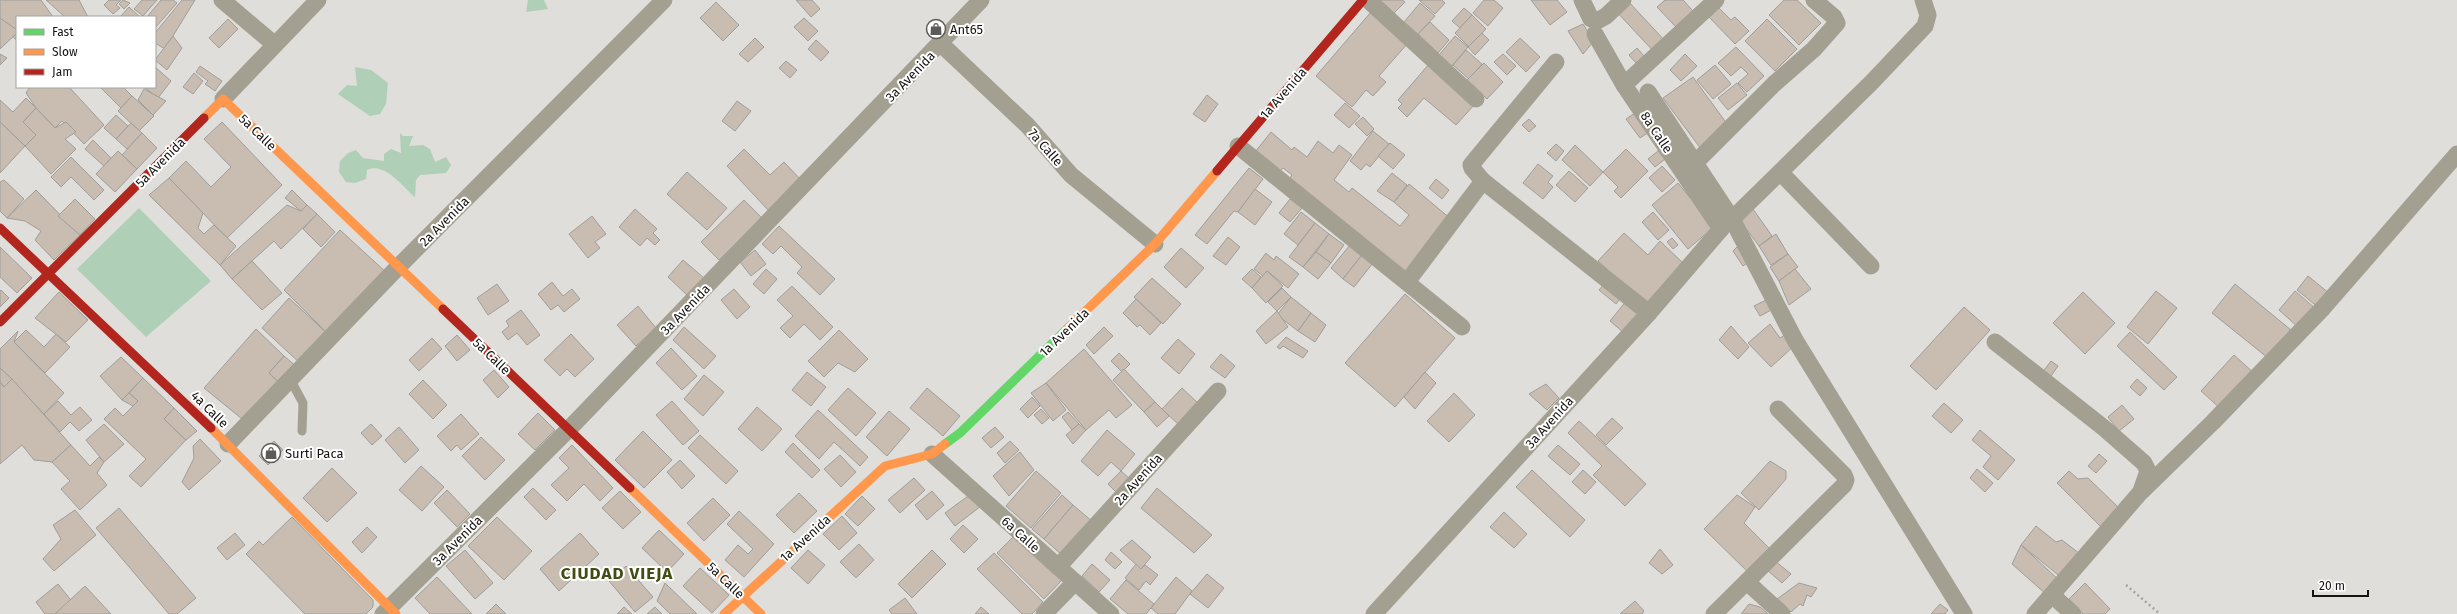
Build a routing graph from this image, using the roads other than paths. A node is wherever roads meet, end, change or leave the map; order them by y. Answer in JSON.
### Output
{"nodes":[{"id":1,"x":222,"y":0,"type":"edge"},
{"id":2,"x":318,"y":0,"type":"edge"},
{"id":3,"x":664,"y":0,"type":"edge"},
{"id":4,"x":981,"y":0,"type":"edge"},
{"id":5,"x":1363,"y":0,"type":"edge"},
{"id":6,"x":1368,"y":0,"type":"edge"},
{"id":7,"x":1582,"y":0,"type":"edge"},
{"id":8,"x":1623,"y":0,"type":"edge"},
{"id":9,"x":1716,"y":0,"type":"edge"},
{"id":10,"x":1814,"y":0,"type":"edge"},
{"id":11,"x":1923,"y":0,"type":"edge"},
{"id":12,"x":1596,"y":27,"type":"junction"},
{"id":13,"x":274,"y":44,"type":"junction"},
{"id":14,"x":941,"y":44,"type":"junction"},
{"id":15,"x":1556,"y":62,"type":"dead end"},
{"id":16,"x":1624,"y":85,"type":"junction"},
{"id":17,"x":1648,"y":92,"type":"dead end"},
{"id":18,"x":1476,"y":98,"type":"dead end"},
{"id":19,"x":223,"y":99,"type":"junction"},
{"id":20,"x":1238,"y":146,"type":"junction"},
{"id":21,"x":2457,"y":154,"type":"edge"},
{"id":22,"x":1695,"y":163,"type":"junction"},
{"id":23,"x":1780,"y":172,"type":"junction"},
{"id":24,"x":1483,"y":181,"type":"junction"},
{"id":25,"x":1731,"y":227,"type":"junction"},
{"id":26,"x":0,"y":228,"type":"edge"},
{"id":27,"x":1155,"y":244,"type":"junction"},
{"id":28,"x":399,"y":266,"type":"junction"},
{"id":29,"x":1871,"y":266,"type":"dead end"},
{"id":30,"x":48,"y":273,"type":"junction"},
{"id":31,"x":1407,"y":282,"type":"junction"},
{"id":32,"x":1648,"y":313,"type":"junction"},
{"id":33,"x":0,"y":322,"type":"edge"},
{"id":34,"x":1462,"y":327,"type":"dead end"},
{"id":35,"x":1995,"y":342,"type":"dead end"},
{"id":36,"x":290,"y":379,"type":"junction"},
{"id":37,"x":1218,"y":391,"type":"dead end"},
{"id":38,"x":1778,"y":409,"type":"dead end"},
{"id":39,"x":568,"y":429,"type":"junction"},
{"id":40,"x":302,"y":431,"type":"dead end"},
{"id":41,"x":228,"y":444,"type":"junction"},
{"id":42,"x":932,"y":454,"type":"junction"},
{"id":43,"x":2139,"y":494,"type":"junction"},
{"id":44,"x":1058,"y":567,"type":"junction"},
{"id":45,"x":1075,"y":582,"type":"junction"},
{"id":46,"x":1747,"y":582,"type":"junction"},
{"id":47,"x":2052,"y":595,"type":"junction"},
{"id":48,"x":742,"y":596,"type":"junction"},
{"id":49,"x":390,"y":612,"type":"edge"},
{"id":50,"x":724,"y":614,"type":"edge"},
{"id":51,"x":761,"y":614,"type":"edge"},
{"id":52,"x":1044,"y":614,"type":"edge"},
{"id":53,"x":1111,"y":614,"type":"edge"},
{"id":54,"x":1374,"y":614,"type":"edge"},
{"id":55,"x":1714,"y":614,"type":"edge"},
{"id":56,"x":1782,"y":614,"type":"edge"},
{"id":57,"x":1964,"y":614,"type":"edge"},
{"id":58,"x":2035,"y":614,"type":"edge"},
{"id":59,"x":2073,"y":614,"type":"edge"}],
"edges":[{"from":1,"to":13,"type":"street"},
{"from":2,"to":13,"type":"street","name":"5a Avenida"},
{"from":3,"to":28,"type":"street","name":"2a Avenida"},
{"from":4,"to":14,"type":"street","name":"3a Avenida"},
{"from":5,"to":20,"type":"street","name":"1a Avenida"},
{"from":6,"to":18,"type":"street"},
{"from":7,"to":12,"type":"street","name":"8a Calle"},
{"from":8,"to":12,"type":"street"},
{"from":9,"to":16,"type":"street"},
{"from":10,"to":22,"type":"street"},
{"from":11,"to":23,"type":"street","name":"3a Avenida"},
{"from":12,"to":16,"type":"street","name":"8a Calle"},
{"from":13,"to":19,"type":"street","name":"5a Avenida"},
{"from":14,"to":27,"type":"street","name":"7a Calle"},
{"from":14,"to":39,"type":"street","name":"3a Avenida"},
{"from":15,"to":24,"type":"street"},
{"from":16,"to":25,"type":"street","name":"8a Calle"},
{"from":17,"to":22,"type":"street"},
{"from":19,"to":28,"type":"street","name":"5a Calle"},
{"from":19,"to":30,"type":"street","name":"5a Avenida"},
{"from":20,"to":27,"type":"street","name":"1a Avenida"},
{"from":20,"to":31,"type":"street"},
{"from":21,"to":43,"type":"street"},
{"from":22,"to":25,"type":"street"},
{"from":23,"to":25,"type":"street","name":"3a Avenida"},
{"from":23,"to":29,"type":"street"},
{"from":24,"to":31,"type":"street"},
{"from":24,"to":32,"type":"street"},
{"from":25,"to":32,"type":"street","name":"3a Avenida"},
{"from":25,"to":57,"type":"street"},
{"from":26,"to":30,"type":"street","name":"4a Calle"},
{"from":27,"to":42,"type":"street","name":"1a Avenida"},
{"from":28,"to":36,"type":"street","name":"2a Avenida"},
{"from":28,"to":39,"type":"street","name":"5a Calle"},
{"from":30,"to":33,"type":"street","name":"5a Avenida"},
{"from":30,"to":41,"type":"street","name":"4a Calle"},
{"from":31,"to":34,"type":"street"},
{"from":32,"to":54,"type":"street","name":"3a Avenida"},
{"from":35,"to":43,"type":"street"},
{"from":36,"to":40,"type":"lane"},
{"from":36,"to":41,"type":"street","name":"2a Avenida"},
{"from":37,"to":44,"type":"street","name":"2a Avenida"},
{"from":38,"to":46,"type":"street"},
{"from":39,"to":48,"type":"street","name":"5a Calle"},
{"from":39,"to":49,"type":"street","name":"3a Avenida"},
{"from":41,"to":49,"type":"street","name":"4a Calle"},
{"from":42,"to":44,"type":"street","name":"6a Calle"},
{"from":42,"to":48,"type":"street","name":"1a Avenida"},
{"from":43,"to":47,"type":"street"},
{"from":44,"to":45,"type":"street","name":"6a Calle"},
{"from":45,"to":52,"type":"street"},
{"from":45,"to":53,"type":"street","name":"6a Calle"},
{"from":46,"to":55,"type":"street"},
{"from":46,"to":56,"type":"street"},
{"from":47,"to":58,"type":"street"},
{"from":47,"to":59,"type":"street"},
{"from":48,"to":50,"type":"street","name":"1a Avenida"},
{"from":48,"to":51,"type":"street","name":"5a Calle"}]}
